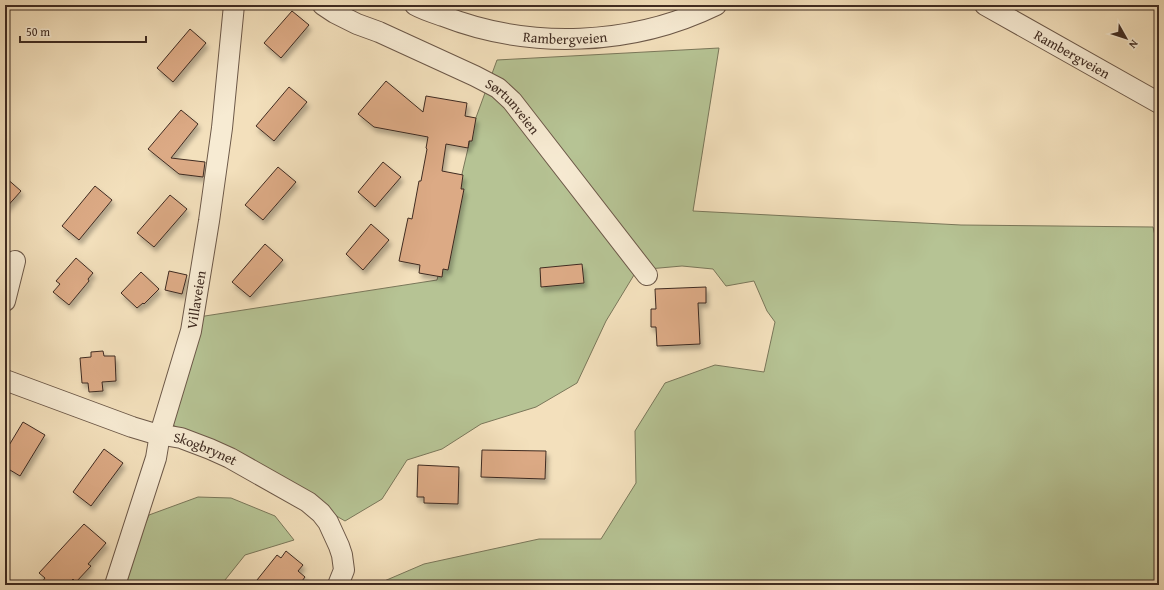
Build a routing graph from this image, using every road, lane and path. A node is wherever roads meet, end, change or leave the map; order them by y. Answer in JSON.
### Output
{"nodes":[{"id":1,"x":234,"y":5,"type":"edge"},
{"id":2,"x":323,"y":5,"type":"edge"},
{"id":3,"x":415,"y":5,"type":"edge"},
{"id":4,"x":716,"y":5,"type":"edge"},
{"id":5,"x":985,"y":5,"type":"edge"},
{"id":6,"x":1159,"y":103,"type":"edge"},
{"id":7,"x":15,"y":261,"type":"dead end"},
{"id":8,"x":647,"y":275,"type":"dead end"},
{"id":9,"x":5,"y":300,"type":"edge"},
{"id":10,"x":5,"y":380,"type":"edge"},
{"id":11,"x":160,"y":434,"type":"junction"},
{"id":12,"x":115,"y":585,"type":"edge"},
{"id":13,"x":338,"y":585,"type":"edge"}],
"edges":[{"from":1,"to":11,"type":"street","name":"Villaveien"},
{"from":2,"to":8,"type":"street","name":"Sørtunveien"},
{"from":3,"to":4,"type":"street","name":"Rambergveien"},
{"from":5,"to":6,"type":"street","name":"Rambergveien"},
{"from":7,"to":9,"type":"street"},
{"from":10,"to":11,"type":"street","name":"Skogbrynet"},
{"from":11,"to":12,"type":"street","name":"Villaveien"},
{"from":11,"to":13,"type":"street","name":"Skogbrynet"}]}
